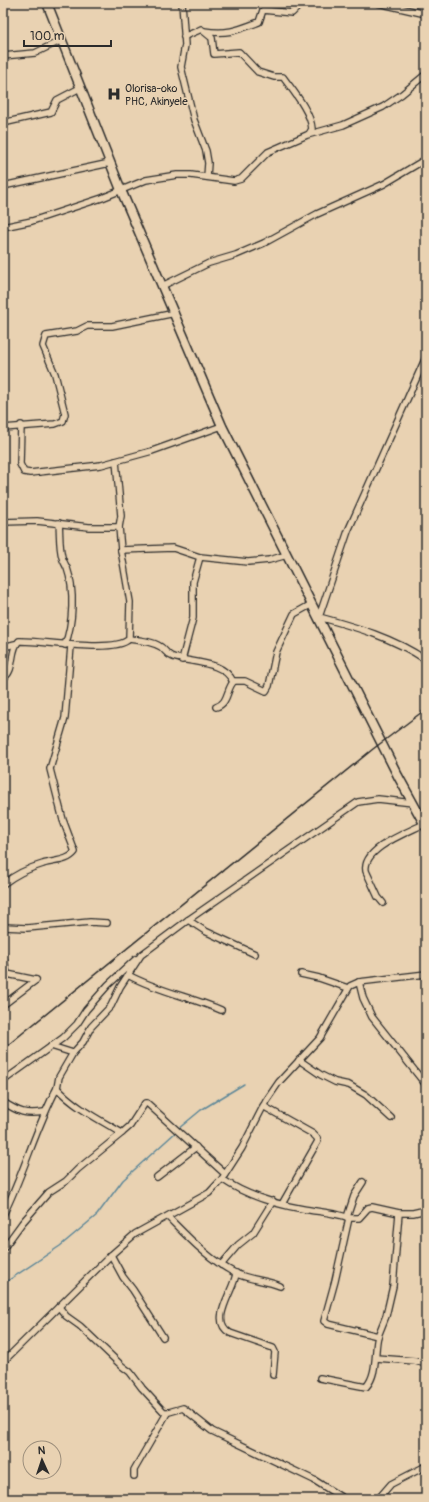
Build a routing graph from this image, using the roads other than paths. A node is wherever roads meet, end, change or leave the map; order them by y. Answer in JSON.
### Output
{"nodes":[{"id":1,"x":47,"y":3,"type":"edge"},
{"id":2,"x":182,"y":3,"type":"edge"},
{"id":3,"x":297,"y":3,"type":"edge"},
{"id":4,"x":378,"y":3,"type":"edge"},
{"id":5,"x":426,"y":14,"type":"edge"},
{"id":6,"x":204,"y":31,"type":"junction"},
{"id":7,"x":184,"y":37,"type":"junction"},
{"id":8,"x":62,"y":40,"type":"junction"},
{"id":9,"x":3,"y":56,"type":"edge"},
{"id":10,"x":426,"y":74,"type":"edge"},
{"id":11,"x":80,"y":88,"type":"junction"},
{"id":12,"x":3,"y":124,"type":"edge"},
{"id":13,"x":309,"y":134,"type":"junction"},
{"id":14,"x":426,"y":159,"type":"edge"},
{"id":15,"x":110,"y":163,"type":"junction"},
{"id":16,"x":207,"y":177,"type":"junction"},
{"id":17,"x":3,"y":186,"type":"edge"},
{"id":18,"x":121,"y":190,"type":"junction"},
{"id":19,"x":3,"y":227,"type":"edge"},
{"id":20,"x":162,"y":286,"type":"junction"},
{"id":21,"x":175,"y":313,"type":"junction"},
{"id":22,"x":426,"y":357,"type":"edge"},
{"id":23,"x":22,"y":425,"type":"junction"},
{"id":24,"x":222,"y":426,"type":"junction"},
{"id":25,"x":3,"y":428,"type":"edge"},
{"id":26,"x":116,"y":461,"type":"junction"},
{"id":27,"x":3,"y":522,"type":"edge"},
{"id":28,"x":59,"y":523,"type":"junction"},
{"id":29,"x":119,"y":527,"type":"junction"},
{"id":30,"x":121,"y":550,"type":"junction"},
{"id":31,"x":287,"y":555,"type":"junction"},
{"id":32,"x":200,"y":557,"type":"junction"},
{"id":33,"x":312,"y":604,"type":"junction"},
{"id":34,"x":319,"y":617,"type":"junction"},
{"id":35,"x":129,"y":639,"type":"junction"},
{"id":36,"x":16,"y":644,"type":"junction"},
{"id":37,"x":3,"y":646,"type":"edge"},
{"id":38,"x":68,"y":646,"type":"junction"},
{"id":39,"x":182,"y":660,"type":"junction"},
{"id":40,"x":426,"y":660,"type":"edge"},
{"id":41,"x":3,"y":678,"type":"edge"},
{"id":42,"x":233,"y":682,"type":"junction"},
{"id":43,"x":216,"y":707,"type":"dead end"},
{"id":44,"x":413,"y":803,"type":"junction"},
{"id":45,"x":426,"y":825,"type":"edge"},
{"id":46,"x":3,"y":884,"type":"edge"},
{"id":47,"x":383,"y":903,"type":"dead end"},
{"id":48,"x":188,"y":920,"type":"junction"},
{"id":49,"x":107,"y":923,"type":"dead end"},
{"id":50,"x":3,"y":927,"type":"edge"},
{"id":51,"x":3,"y":954,"type":"edge"},
{"id":52,"x":256,"y":954,"type":"dead end"},
{"id":53,"x":141,"y":955,"type":"junction"},
{"id":54,"x":5,"y":973,"type":"edge"},
{"id":55,"x":301,"y":974,"type":"dead end"},
{"id":56,"x":128,"y":975,"type":"junction"},
{"id":57,"x":426,"y":975,"type":"edge"},
{"id":58,"x":359,"y":982,"type":"junction"},
{"id":59,"x":348,"y":988,"type":"junction"},
{"id":60,"x":3,"y":1004,"type":"edge"},
{"id":61,"x":221,"y":1010,"type":"dead end"},
{"id":62,"x":51,"y":1046,"type":"junction"},
{"id":63,"x":73,"y":1053,"type":"junction"},
{"id":64,"x":299,"y":1060,"type":"junction"},
{"id":65,"x":3,"y":1081,"type":"edge"},
{"id":66,"x":426,"y":1085,"type":"edge"},
{"id":67,"x":57,"y":1088,"type":"junction"},
{"id":68,"x":3,"y":1102,"type":"edge"},
{"id":69,"x":263,"y":1106,"type":"junction"},
{"id":70,"x":44,"y":1112,"type":"junction"},
{"id":71,"x":391,"y":1118,"type":"dead end"},
{"id":72,"x":122,"y":1133,"type":"junction"},
{"id":73,"x":196,"y":1147,"type":"junction"},
{"id":74,"x":157,"y":1177,"type":"dead end"},
{"id":75,"x":223,"y":1177,"type":"junction"},
{"id":76,"x":363,"y":1182,"type":"dead end"},
{"id":77,"x":273,"y":1202,"type":"junction"},
{"id":78,"x":282,"y":1204,"type":"junction"},
{"id":79,"x":426,"y":1210,"type":"edge"},
{"id":80,"x":399,"y":1213,"type":"junction"},
{"id":81,"x":3,"y":1215,"type":"edge"},
{"id":82,"x":168,"y":1217,"type":"junction"},
{"id":83,"x":348,"y":1218,"type":"junction"},
{"id":84,"x":3,"y":1249,"type":"edge"},
{"id":85,"x":111,"y":1254,"type":"junction"},
{"id":86,"x":222,"y":1265,"type":"junction"},
{"id":87,"x":236,"y":1273,"type":"junction"},
{"id":88,"x":280,"y":1286,"type":"dead end"},
{"id":89,"x":59,"y":1307,"type":"junction"},
{"id":90,"x":378,"y":1336,"type":"junction"},
{"id":91,"x":164,"y":1337,"type":"dead end"},
{"id":92,"x":376,"y":1358,"type":"junction"},
{"id":93,"x":3,"y":1362,"type":"edge"},
{"id":94,"x":426,"y":1364,"type":"edge"},
{"id":95,"x":273,"y":1375,"type":"dead end"},
{"id":96,"x":320,"y":1378,"type":"dead end"},
{"id":97,"x":167,"y":1413,"type":"junction"},
{"id":98,"x":426,"y":1466,"type":"edge"},
{"id":99,"x":134,"y":1476,"type":"dead end"},
{"id":100,"x":344,"y":1499,"type":"edge"},
{"id":101,"x":378,"y":1499,"type":"edge"}],
"edges":[{"from":1,"to":8,"type":"main road"},
{"from":2,"to":7,"type":"street"},
{"from":3,"to":6,"type":"street"},
{"from":4,"to":5,"type":"street"},
{"from":6,"to":7,"type":"street"},
{"from":6,"to":13,"type":"street"},
{"from":7,"to":16,"type":"street"},
{"from":8,"to":9,"type":"street"},
{"from":8,"to":11,"type":"main road"},
{"from":10,"to":13,"type":"street"},
{"from":11,"to":12,"type":"street"},
{"from":11,"to":15,"type":"main road"},
{"from":13,"to":16,"type":"street"},
{"from":14,"to":20,"type":"street"},
{"from":15,"to":17,"type":"street"},
{"from":15,"to":18,"type":"main road"},
{"from":16,"to":18,"type":"street"},
{"from":18,"to":19,"type":"street"},
{"from":18,"to":20,"type":"main road"},
{"from":20,"to":21,"type":"main road"},
{"from":21,"to":23,"type":"street"},
{"from":21,"to":24,"type":"main road"},
{"from":22,"to":34,"type":"street"},
{"from":23,"to":25,"type":"street"},
{"from":23,"to":26,"type":"street"},
{"from":24,"to":26,"type":"street"},
{"from":24,"to":31,"type":"main road"},
{"from":26,"to":29,"type":"street"},
{"from":27,"to":28,"type":"street"},
{"from":28,"to":29,"type":"street"},
{"from":28,"to":38,"type":"street"},
{"from":29,"to":30,"type":"street"},
{"from":30,"to":32,"type":"street"},
{"from":30,"to":35,"type":"street"},
{"from":31,"to":32,"type":"street"},
{"from":31,"to":33,"type":"main road"},
{"from":32,"to":39,"type":"street"},
{"from":33,"to":34,"type":"main road"},
{"from":33,"to":42,"type":"street"},
{"from":34,"to":40,"type":"street"},
{"from":34,"to":44,"type":"main road"},
{"from":35,"to":38,"type":"street"},
{"from":35,"to":39,"type":"street"},
{"from":36,"to":37,"type":"street"},
{"from":36,"to":38,"type":"street"},
{"from":36,"to":41,"type":"street"},
{"from":38,"to":46,"type":"street"},
{"from":39,"to":42,"type":"street"},
{"from":42,"to":43,"type":"street"},
{"from":44,"to":45,"type":"main road"},
{"from":44,"to":48,"type":"street"},
{"from":45,"to":47,"type":"street"},
{"from":48,"to":52,"type":"street"},
{"from":48,"to":53,"type":"street"},
{"from":49,"to":50,"type":"street"},
{"from":51,"to":54,"type":"street"},
{"from":53,"to":56,"type":"street"},
{"from":53,"to":62,"type":"street"},
{"from":54,"to":60,"type":"street"},
{"from":55,"to":59,"type":"street"},
{"from":56,"to":61,"type":"street"},
{"from":56,"to":63,"type":"street"},
{"from":57,"to":58,"type":"street"},
{"from":58,"to":59,"type":"street"},
{"from":58,"to":66,"type":"street"},
{"from":59,"to":64,"type":"street"},
{"from":62,"to":63,"type":"street"},
{"from":62,"to":65,"type":"street"},
{"from":63,"to":67,"type":"street"},
{"from":64,"to":69,"type":"street"},
{"from":64,"to":71,"type":"street"},
{"from":67,"to":70,"type":"street"},
{"from":67,"to":72,"type":"street"},
{"from":68,"to":70,"type":"street"},
{"from":69,"to":75,"type":"street"},
{"from":69,"to":78,"type":"street"},
{"from":70,"to":81,"type":"street"},
{"from":72,"to":73,"type":"street"},
{"from":72,"to":84,"type":"street"},
{"from":73,"to":74,"type":"street"},
{"from":73,"to":75,"type":"street"},
{"from":75,"to":77,"type":"street"},
{"from":75,"to":82,"type":"street"},
{"from":76,"to":83,"type":"street"},
{"from":77,"to":78,"type":"street"},
{"from":77,"to":86,"type":"street"},
{"from":78,"to":83,"type":"street"},
{"from":79,"to":80,"type":"street"},
{"from":80,"to":83,"type":"street"},
{"from":80,"to":90,"type":"street"},
{"from":82,"to":85,"type":"street"},
{"from":82,"to":86,"type":"street"},
{"from":83,"to":90,"type":"street"},
{"from":85,"to":89,"type":"street"},
{"from":85,"to":91,"type":"street"},
{"from":86,"to":87,"type":"street"},
{"from":87,"to":88,"type":"street"},
{"from":87,"to":95,"type":"street"},
{"from":89,"to":93,"type":"street"},
{"from":89,"to":97,"type":"street"},
{"from":90,"to":92,"type":"street"},
{"from":92,"to":94,"type":"street"},
{"from":92,"to":96,"type":"street"},
{"from":97,"to":99,"type":"street"},
{"from":97,"to":100,"type":"street"},
{"from":98,"to":101,"type":"street"}]}
